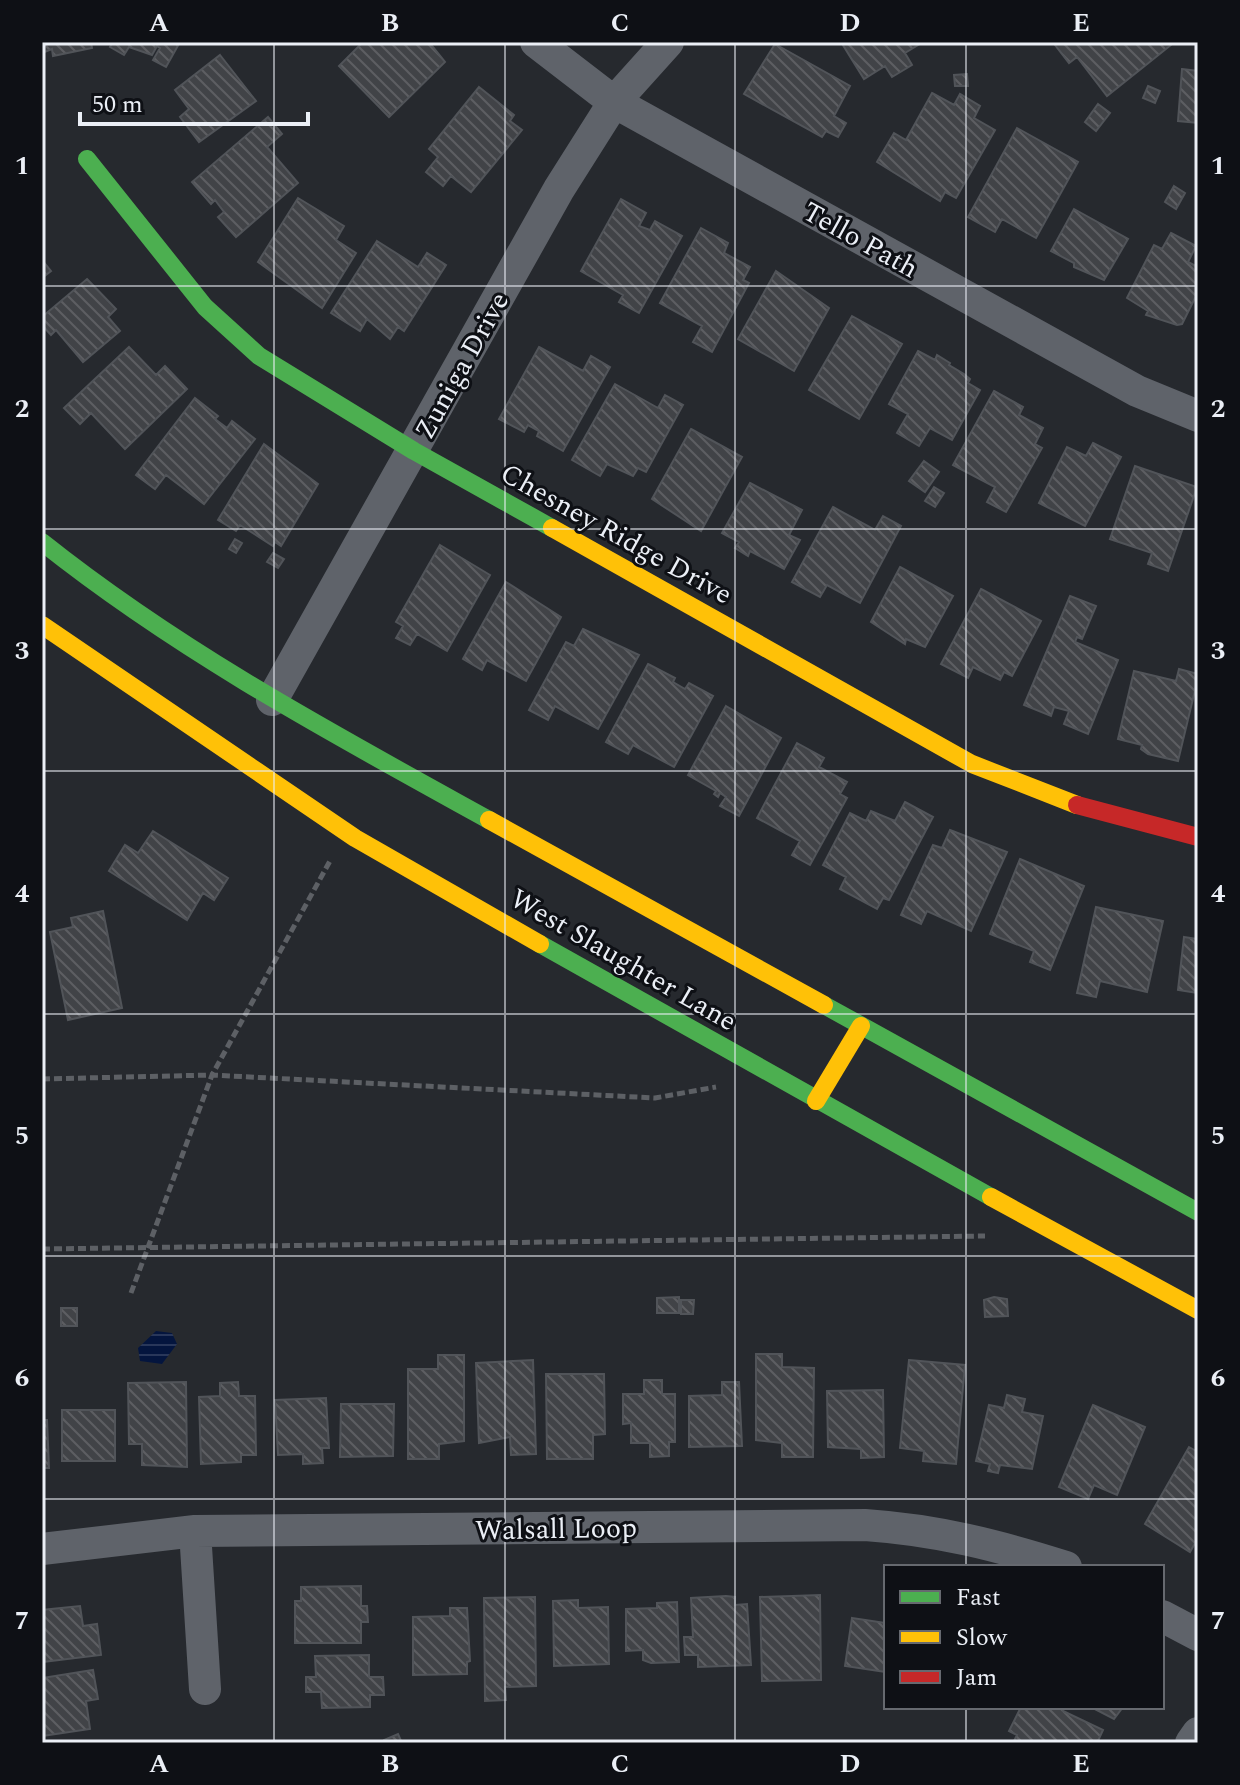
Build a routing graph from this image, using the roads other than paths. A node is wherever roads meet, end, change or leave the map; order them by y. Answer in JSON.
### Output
{"nodes":[{"id":1,"x":536,"y":42,"type":"edge"},
{"id":2,"x":668,"y":42,"type":"edge"},
{"id":3,"x":614,"y":102,"type":"junction"},
{"id":4,"x":87,"y":159,"type":"dead end"},
{"id":5,"x":1198,"y":416,"type":"edge"},
{"id":6,"x":414,"y":451,"type":"junction"},
{"id":7,"x":42,"y":542,"type":"edge"},
{"id":8,"x":42,"y":625,"type":"edge"},
{"id":9,"x":272,"y":700,"type":"junction"},
{"id":10,"x":1198,"y":837,"type":"edge"},
{"id":11,"x":861,"y":1026,"type":"junction"},
{"id":12,"x":816,"y":1101,"type":"junction"},
{"id":13,"x":1198,"y":1212,"type":"edge"},
{"id":14,"x":1198,"y":1310,"type":"edge"},
{"id":15,"x":195,"y":1531,"type":"junction"},
{"id":16,"x":42,"y":1549,"type":"edge"},
{"id":17,"x":1060,"y":1565,"type":"edge"},
{"id":18,"x":1164,"y":1617,"type":"edge"},
{"id":19,"x":1198,"y":1635,"type":"edge"},
{"id":20,"x":205,"y":1689,"type":"dead end"},
{"id":21,"x":1198,"y":1733,"type":"edge"},
{"id":22,"x":1191,"y":1743,"type":"edge"}],
"edges":[{"from":1,"to":3,"type":"street","name":"Tello Path"},
{"from":2,"to":3,"type":"street","name":"Zuniga Drive"},
{"from":3,"to":5,"type":"street","name":"Tello Path"},
{"from":3,"to":6,"type":"street","name":"Zuniga Drive"},
{"from":4,"to":6,"type":"main road","name":"Chesney Ridge Drive"},
{"from":6,"to":9,"type":"street","name":"Zuniga Drive"},
{"from":6,"to":10,"type":"main road","name":"Chesney Ridge Drive"},
{"from":7,"to":9,"type":"main road","name":"West Slaughter Lane"},
{"from":8,"to":12,"type":"main road","name":"West Slaughter Lane"},
{"from":9,"to":11,"type":"main road","name":"West Slaughter Lane"},
{"from":11,"to":12,"type":"main road"},
{"from":11,"to":13,"type":"main road","name":"West Slaughter Lane"},
{"from":12,"to":14,"type":"main road","name":"West Slaughter Lane"},
{"from":15,"to":16,"type":"street","name":"Walsall Loop"},
{"from":15,"to":17,"type":"street","name":"Walsall Loop"},
{"from":15,"to":20,"type":"street"},
{"from":18,"to":19,"type":"street"},
{"from":21,"to":22,"type":"street"}]}
